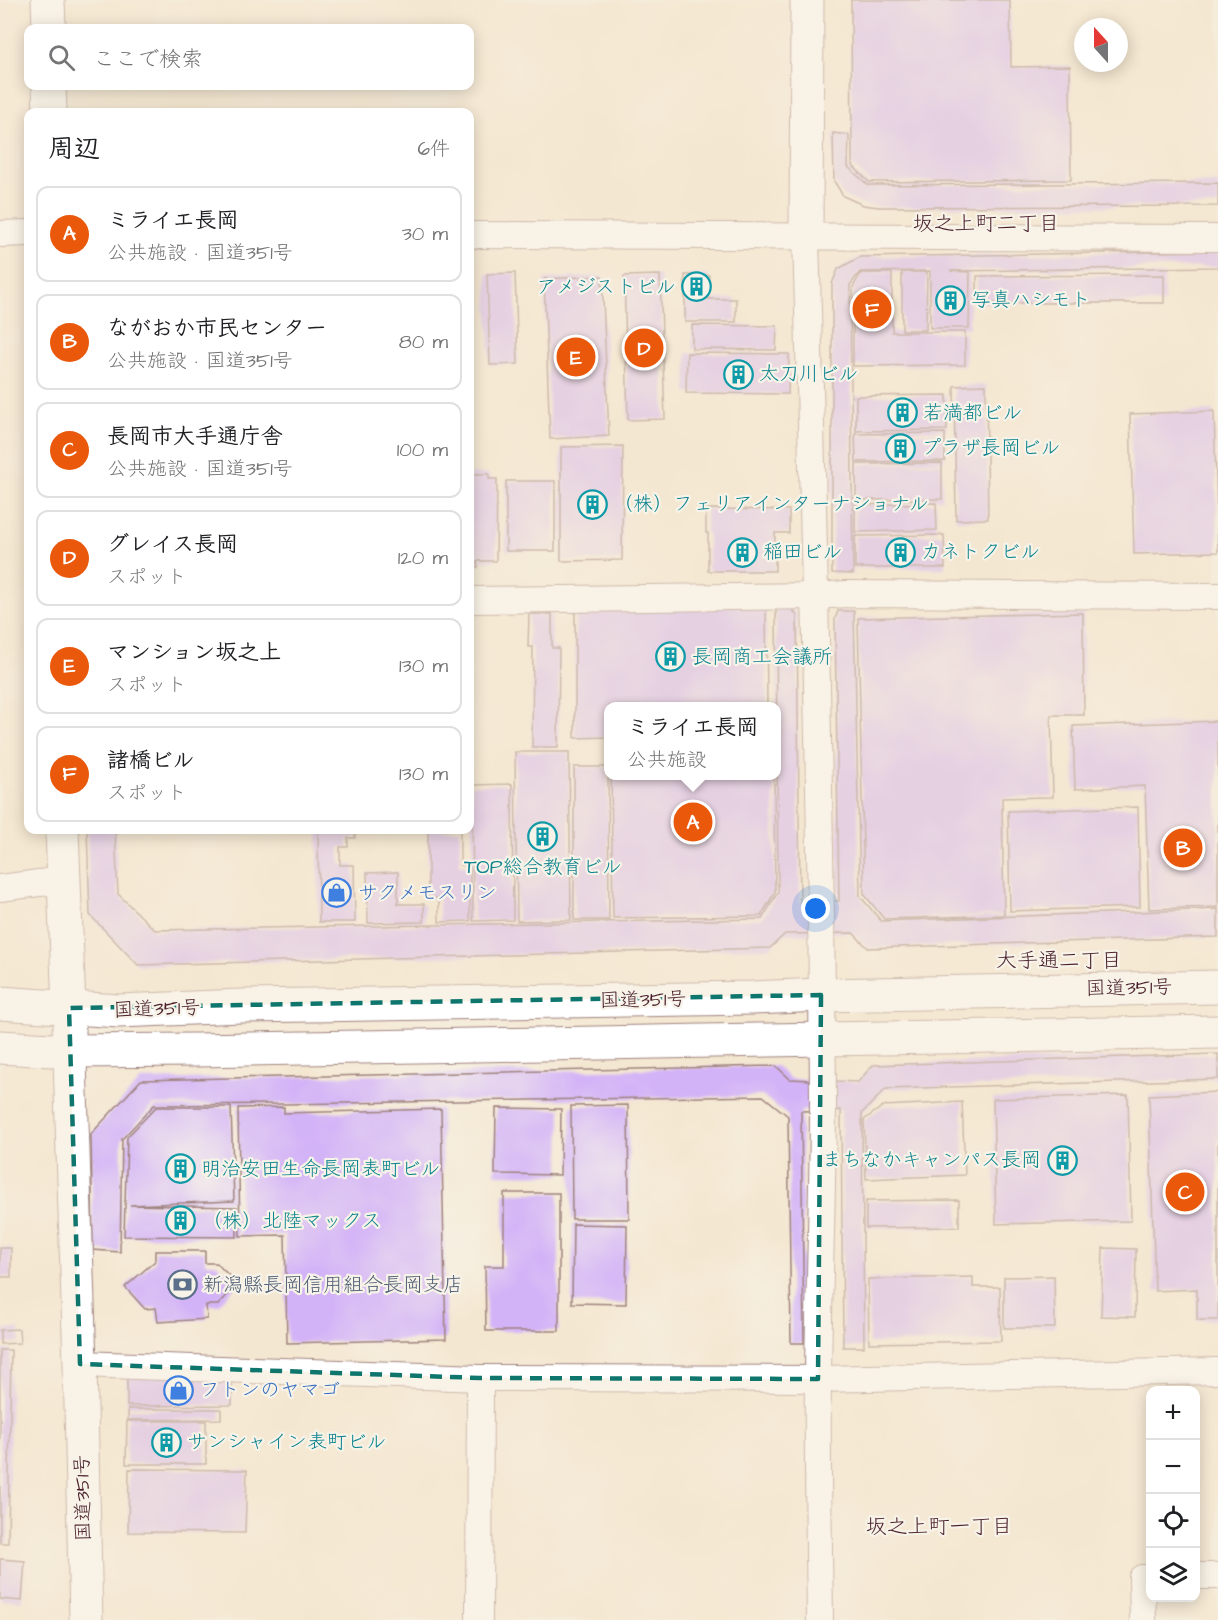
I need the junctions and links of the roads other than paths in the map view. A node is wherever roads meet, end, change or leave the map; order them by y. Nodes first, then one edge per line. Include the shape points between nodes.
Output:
1 (48, 0) edge
2 (807, 0) edge
3 (49, 24) edge
4 (49, 90) edge
5 (50, 108) edge
6 (24, 233) edge
7 (0, 234) edge
8 (474, 235) edge
9 (806, 237) junction
10 (1218, 238) edge
11 (816, 596) junction
12 (1218, 596) edge
13 (474, 600) edge
14 (63, 834) edge
15 (63, 880) junction
16 (0, 888) edge
17 (1218, 987) edge
18 (821, 994) junction
19 (0, 1003) edge
20 (69, 1008) junction
21 (1218, 1032) edge
22 (822, 1040) junction
23 (0, 1047) edge
24 (69, 1051) junction
25 (80, 1364) junction
26 (1218, 1371) edge
27 (480, 1378) junction
28 (818, 1379) junction
29 (1200, 1576) edge
30 (1218, 1576) edge
31 (1146, 1578) edge
32 (86, 1620) edge
33 (479, 1620) edge
34 (820, 1620) edge
35 (1143, 1620) edge

1 - 3 main road
2 - 9 main road
4 - 5 main road
6 - 7 street
8 - 9 street
9 - 10 street
9 - 11 street
11 - 12 street
11 - 13 street
11 - 18 street
14 - 15 main road
15 - 16 street
15 - 20 main road
17 - 18 main road, 国道351号
18 - 20 main road, 国道351号 via 119,1011
18 - 22 street
19 - 20 main road, 国道351号
20 - 24 main road, 国道351号
21 - 22 main road, 国道351号
22 - 24 main road, 国道351号
22 - 28 street
23 - 24 main road, 国道351号
24 - 25 main road, 国道351号
25 - 27 street
25 - 32 main road, 国道351号
26 - 28 street
27 - 28 street
27 - 33 street
28 - 34 street
29 - 30 street
31 - 35 street via 1142,1578

